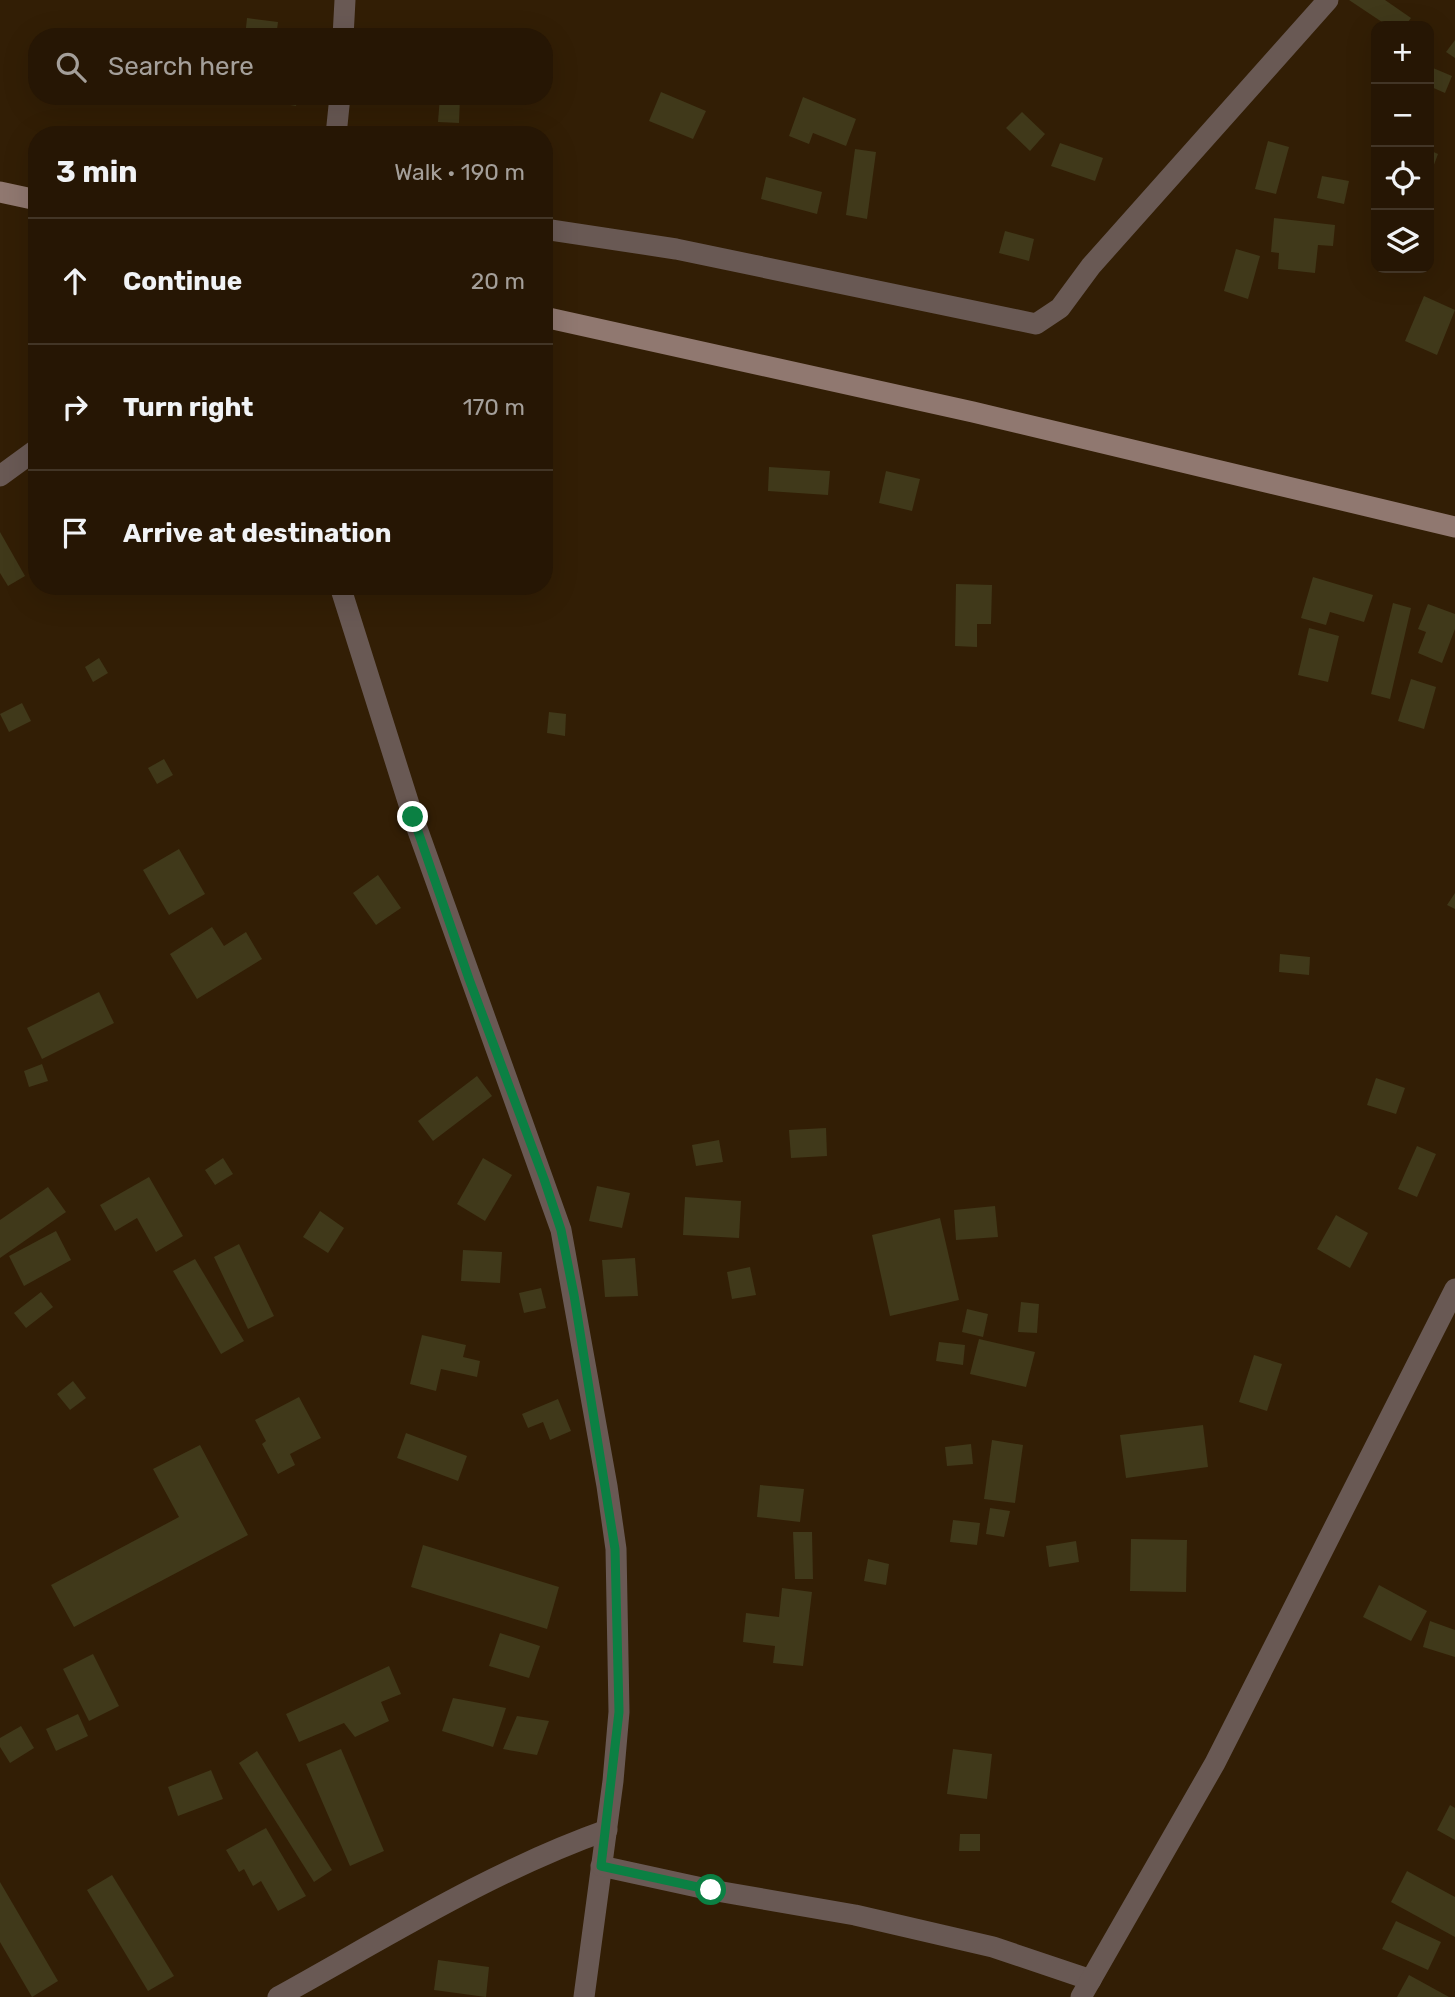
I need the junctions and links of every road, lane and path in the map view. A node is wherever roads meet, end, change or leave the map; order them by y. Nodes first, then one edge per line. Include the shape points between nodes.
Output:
1 (345, 0) edge
2 (1328, 0) edge
3 (343, 28) edge
4 (340, 105) edge
5 (337, 126) edge
6 (0, 192) edge
7 (28, 198) edge
8 (553, 230) edge
9 (553, 319) edge
10 (28, 456) edge
11 (0, 476) edge
12 (1455, 527) edge
13 (343, 595) edge
14 (1455, 1289) edge
15 (607, 1830) junction
16 (601, 1866) junction
17 (1086, 1988) edge
18 (278, 1997) edge
19 (584, 1997) edge

1 - 3 street
2 - 8 street via 1091,266 1060,308 1036,324 676,249
4 - 5 street
6 - 7 street
9 - 12 street via 973,412
10 - 11 street
13 - 15 street via 426,856 561,1230 615,1549 619,1712
14 - 17 street via 1215,1763
15 - 16 street
15 - 18 street via 500,1875
16 - 17 street via 993,1947
16 - 19 street

